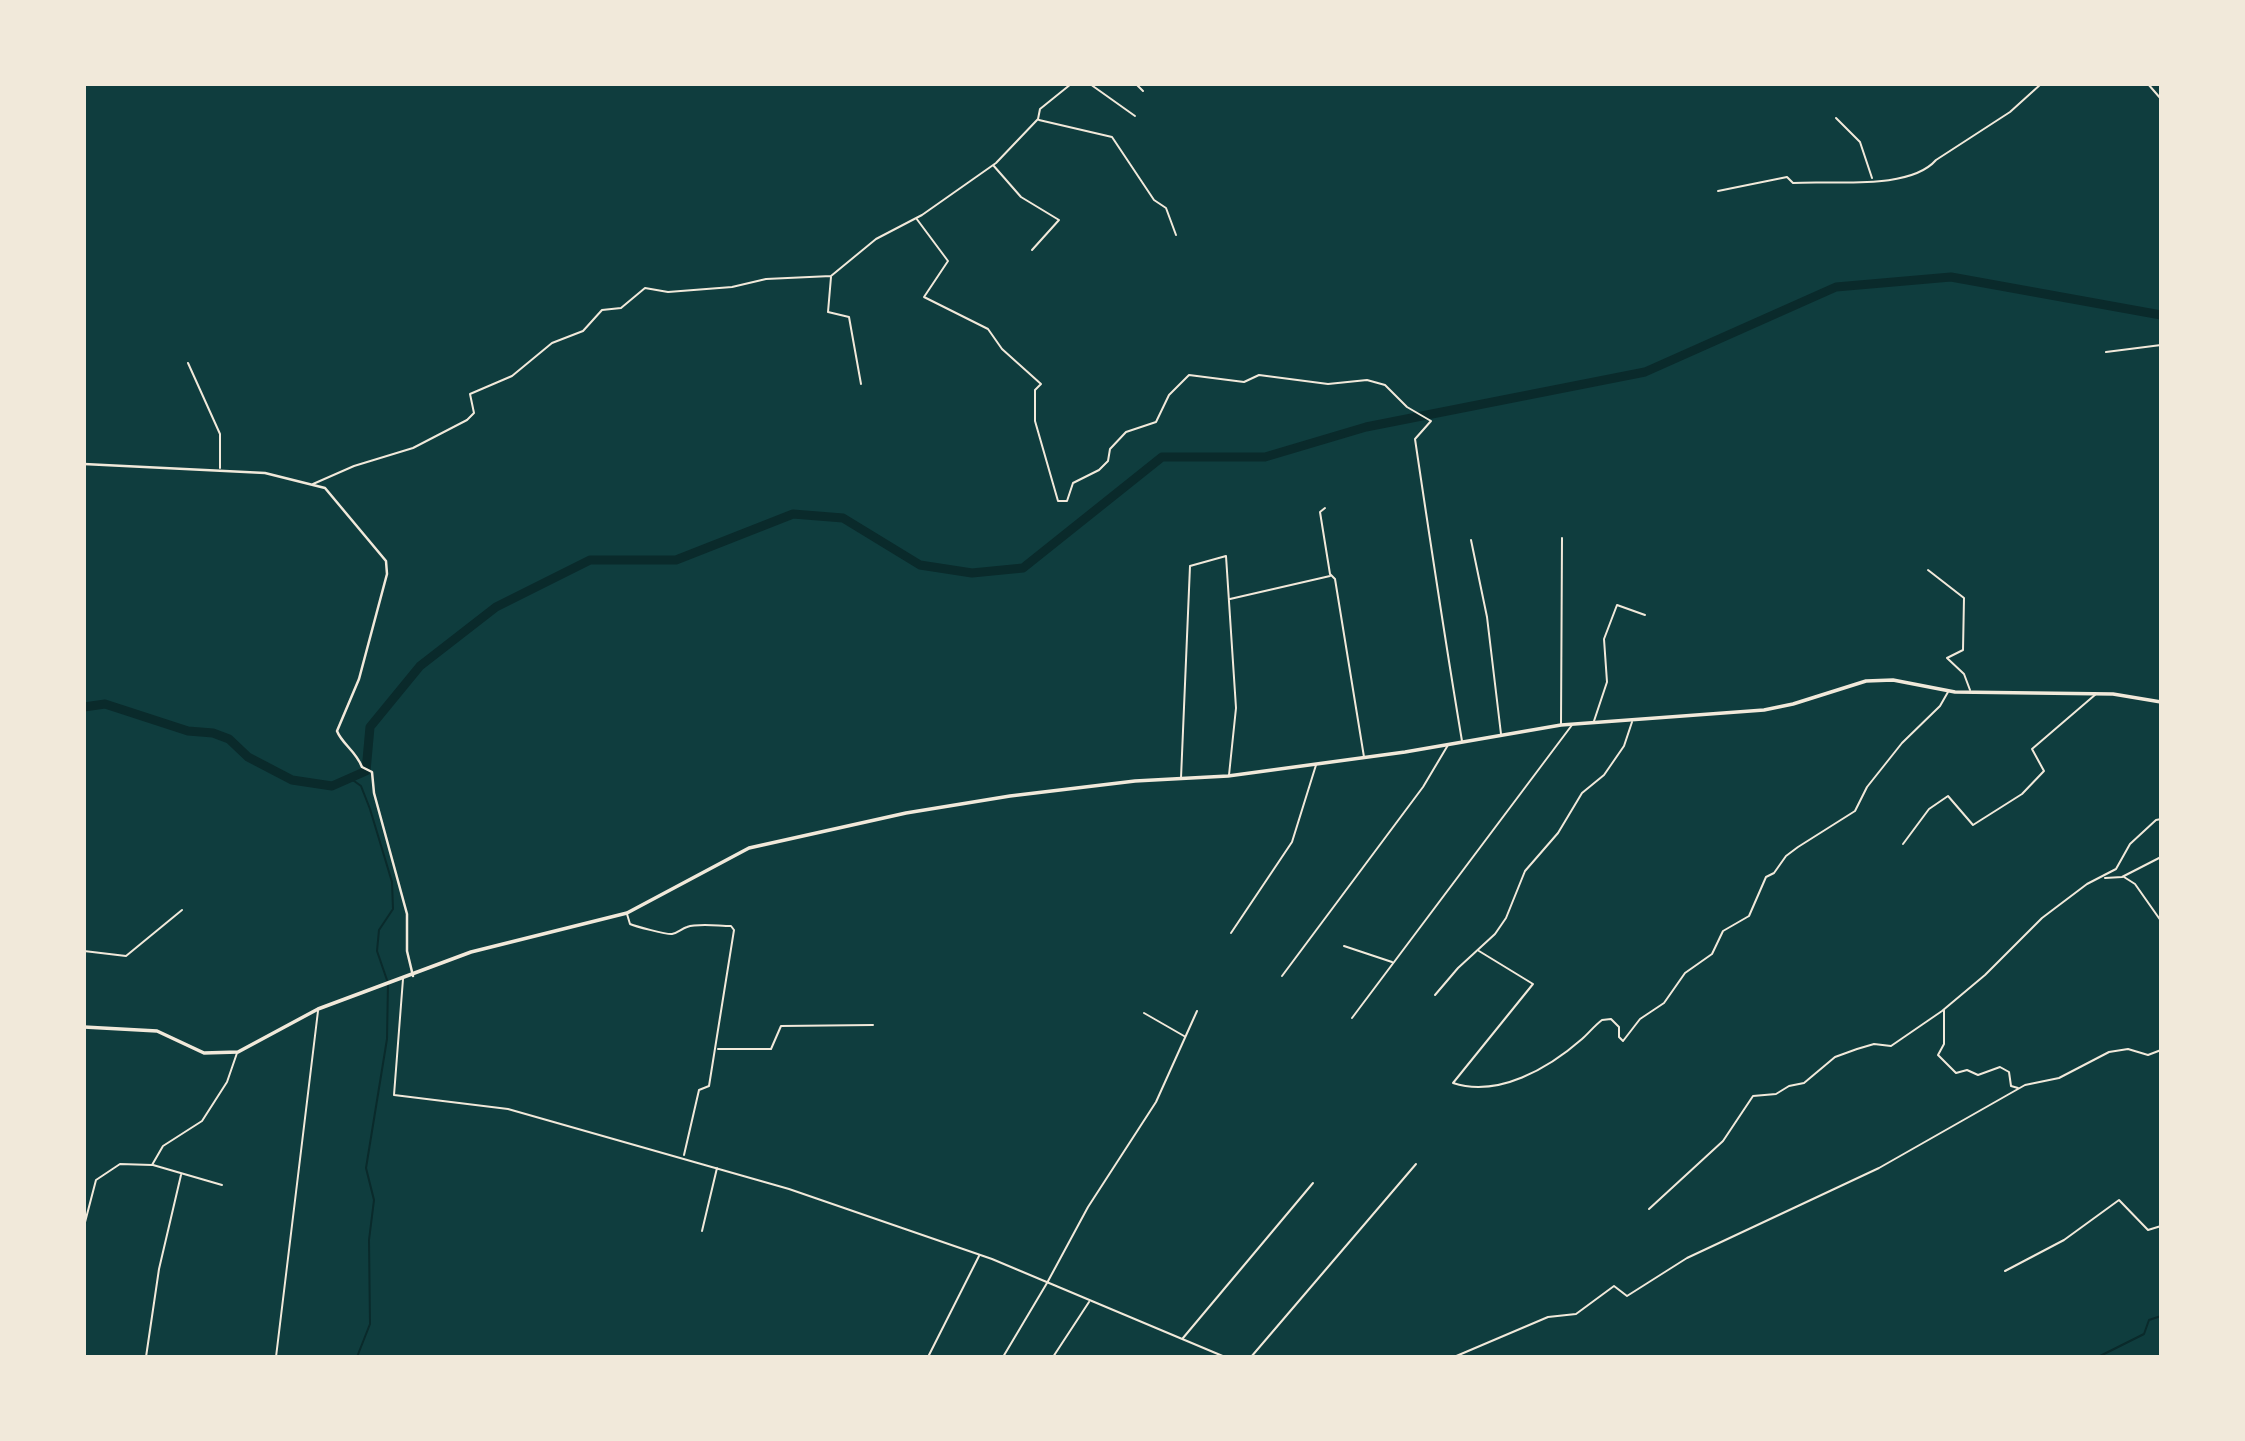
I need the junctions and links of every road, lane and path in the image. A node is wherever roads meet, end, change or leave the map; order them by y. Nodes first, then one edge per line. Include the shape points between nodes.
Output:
1 (1071, 84) edge
2 (1090, 84) edge
3 (1136, 84) edge
4 (2041, 84) edge
5 (2148, 84) edge
6 (1143, 90) dead end
7 (2161, 99) edge
8 (1135, 116) dead end
9 (1836, 118) dead end
10 (1038, 119) junction
11 (993, 165) junction
12 (1872, 179) junction
13 (1718, 191) dead end
14 (916, 218) junction
15 (1176, 235) dead end
16 (1032, 250) dead end
17 (831, 276) junction
18 (2161, 345) edge
19 (2106, 352) dead end
20 (188, 363) dead end
21 (861, 384) dead end
22 (84, 464) edge
23 (220, 470) junction
24 (312, 485) junction
25 (1325, 508) dead end
26 (1562, 538) dead end
27 (1471, 540) dead end
28 (1928, 570) dead end
29 (1333, 575) junction
30 (1229, 599) junction
31 (1645, 615) dead end
32 (1949, 691) junction
33 (1971, 692) junction
34 (2096, 694) junction
35 (2161, 702) edge
36 (1633, 720) junction
37 (1593, 722) junction
38 (1573, 724) junction
39 (1561, 725) junction
40 (1501, 735) junction
41 (1462, 742) junction
42 (1448, 744) junction
43 (1364, 758) junction
44 (1317, 764) junction
45 (1228, 776) junction
46 (1181, 780) junction
47 (2161, 819) edge
48 (1903, 844) dead end
49 (2161, 857) edge
50 (2122, 877) junction
51 (2104, 878) junction
52 (182, 910) dead end
53 (627, 912) junction
54 (2161, 920) edge
55 (1231, 933) dead end
56 (1344, 946) dead end
57 (84, 951) edge
58 (1479, 951) junction
59 (1394, 963) junction
60 (413, 976) junction
61 (1282, 976) dead end
62 (403, 979) junction
63 (1435, 995) dead end
64 (318, 1009) junction
65 (1944, 1010) junction
66 (1197, 1012) dead end
67 (1144, 1013) dead end
68 (1352, 1018) dead end
69 (873, 1025) dead end
70 (84, 1027) edge
71 (1185, 1037) junction
72 (717, 1049) junction
73 (2161, 1050) edge
74 (238, 1052) junction
75 (2019, 1089) junction
76 (684, 1157) junction
77 (1416, 1164) dead end
78 (152, 1165) junction
79 (717, 1167) junction
80 (181, 1175) junction
81 (1313, 1183) dead end
82 (222, 1185) dead end
83 (1650, 1209) dead end
84 (84, 1226) edge
85 (2161, 1226) edge
86 (702, 1231) dead end
87 (980, 1255) junction
88 (2005, 1271) dead end
89 (1047, 1283) junction
90 (1090, 1301) junction
91 (1182, 1339) junction
92 (146, 1357) edge
93 (276, 1357) edge
94 (928, 1357) edge
95 (1003, 1357) edge
96 (1054, 1357) edge
97 (1225, 1357) edge
98 (1251, 1357) edge
99 (1454, 1357) edge

1 - 10 street via 1040,109
2 - 8 street
3 - 6 street
4 - 12 street via 1927,171
5 - 7 street
9 - 12 street via 1860,142
10 - 11 street
10 - 15 street via 1112,137 1154,200 1166,208
11 - 14 street
11 - 16 street via 1021,197 1059,220
12 - 13 street via 1793,183 1787,177
14 - 17 street via 876,239
14 - 41 street via 948,261 924,297 988,329 1002,349 1041,384 1035,390 1035,421 1058,501 1067,501 1073,483 1108,461 1110,449 1126,432 1156,422 1169,395 1189,375 1244,382 1259,375 1328,384 1367,380 1384,385 1431,421 1415,439
17 - 21 street via 828,312 849,317
17 - 24 street via 668,292 645,288 621,308 603,310 583,331 552,343 512,376 470,394 474,413 467,420 413,448
18 - 19 street
20 - 23 street via 220,434
22 - 23 street
23 - 24 street via 265,472
24 - 60 street via 325,488 386,561 387,573 359,679 337,731 356,752 362,767 372,772 407,914 407,951
25 - 29 street via 1320,512
26 - 39 street
27 - 40 street via 1487,617
28 - 33 street via 1964,598 1963,650 1947,658 1964,674
29 - 30 street
29 - 43 street
30 - 45 street via 1236,708
30 - 46 street via 1226,556 1190,566
31 - 37 street via 1617,605 1604,639 1606,681
32 - 33 highway
32 - 36 highway via 1893,680 1866,681 1764,710
32 - 58 street via 1867,787 1855,811 1786,856 1766,877 1749,916 1723,931 1712,954 1685,973 1664,1003 1640,1019 1623,1041 1611,1019 1602,1020 1541,1071 1498,1085 1453,1083 1533,984
33 - 34 highway
34 - 35 highway
34 - 48 street via 2032,749 2044,771 2022,794 1973,825 1948,796 1929,809
36 - 37 highway
36 - 58 street via 1624,746 1604,775 1582,793 1558,833 1525,871 1506,918
37 - 38 highway
38 - 39 highway
38 - 59 street
39 - 40 highway
40 - 41 highway
41 - 42 highway
42 - 43 highway
42 - 61 street via 1423,787
43 - 44 highway
44 - 45 highway
44 - 55 street via 1297,832
45 - 46 highway
46 - 53 highway via 1010,796 906,813 749,848
47 - 51 street via 2130,844 2116,869
49 - 50 street
50 - 51 street
50 - 54 street via 2135,884
51 - 65 street via 2087,884 2042,918
52 - 57 street via 126,956
53 - 60 highway via 471,952
53 - 72 street via 630,924 665,934 687,926 733,927
56 - 59 street
58 - 63 street
59 - 68 street
60 - 62 highway
62 - 64 highway
62 - 76 street via 394,1095 508,1109
64 - 74 highway
64 - 93 street
65 - 75 street via 1944,1044 1938,1055 1949,1068 1978,1075 2000,1068 2008,1072 2011,1086
65 - 83 street via 1891,1046 1857,1049 1835,1057 1804,1083 1776,1094 1753,1096 1723,1141
66 - 71 street
67 - 71 street
69 - 72 street via 781,1026 771,1049
70 - 74 highway via 157,1031 204,1053
71 - 89 street via 1156,1102 1088,1207
72 - 76 street via 709,1086 699,1090
73 - 75 street via 2148,1055 2128,1049 2109,1052 2059,1078
74 - 78 street via 227,1082 202,1121 163,1146
75 - 99 street via 1880,1168 1687,1258 1627,1296 1614,1286 1576,1314 1548,1317
76 - 79 street
77 - 98 street
78 - 80 street
78 - 84 street via 120,1164 96,1180
79 - 86 street
79 - 87 street
80 - 82 street
80 - 92 street via 159,1269
81 - 91 street
85 - 88 street via 2148,1230 2119,1200 2064,1240
87 - 89 street
87 - 94 street
89 - 90 street
89 - 95 street
90 - 91 street
90 - 96 street
91 - 97 street

